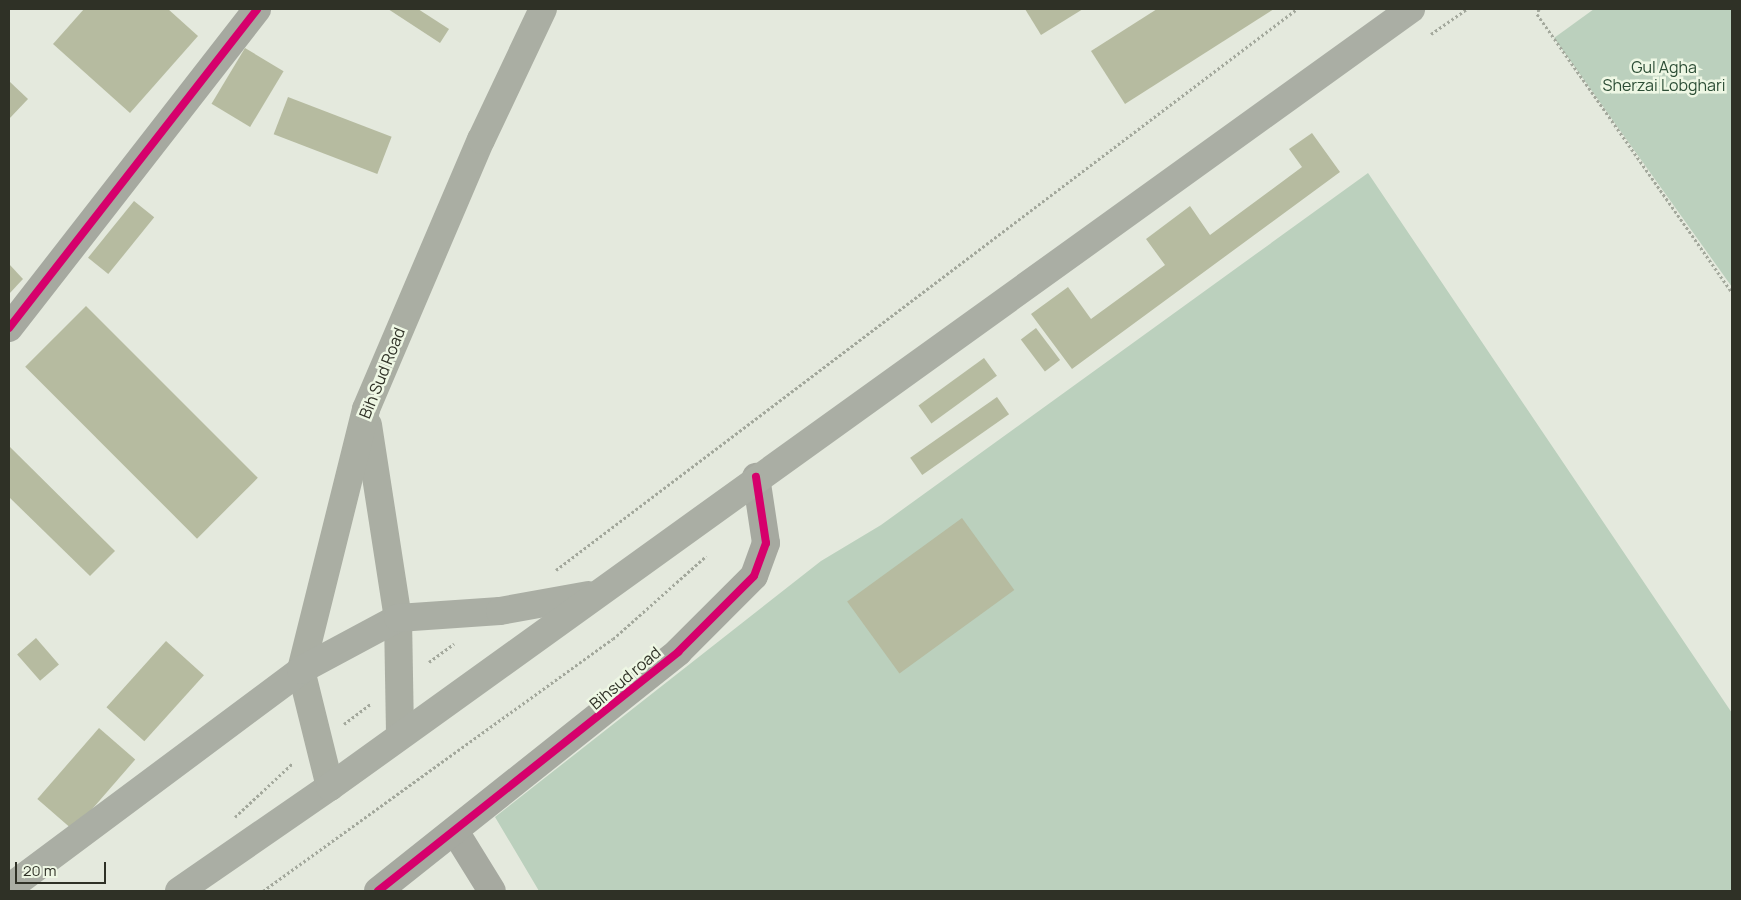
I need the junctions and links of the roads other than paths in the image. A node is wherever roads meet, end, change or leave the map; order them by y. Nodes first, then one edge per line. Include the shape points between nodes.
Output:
1 (257, 9) edge
2 (543, 9) edge
3 (1410, 9) edge
4 (9, 328) edge
5 (366, 409) junction
6 (756, 477) junction
7 (598, 593) junction
8 (398, 618) junction
9 (301, 670) junction
10 (400, 735) junction
11 (330, 787) junction
12 (456, 833) junction
13 (9, 888) edge
14 (178, 891) edge
15 (378, 891) edge
16 (492, 891) edge

1 - 4 street
2 - 5 main road, Bih Sud Road via 481,140
3 - 6 main road
5 - 8 main road
5 - 9 main road, Bih Sud Road
6 - 7 main road
6 - 12 street, Bihsud road via 766,543 754,576 678,652
7 - 8 main road via 500,611
7 - 10 main road
8 - 9 main road
8 - 10 main road
9 - 11 main road, Bih Sud Road via 316,744
9 - 13 main road
10 - 11 main road
11 - 14 main road
12 - 15 street, Bihsud road
12 - 16 street

